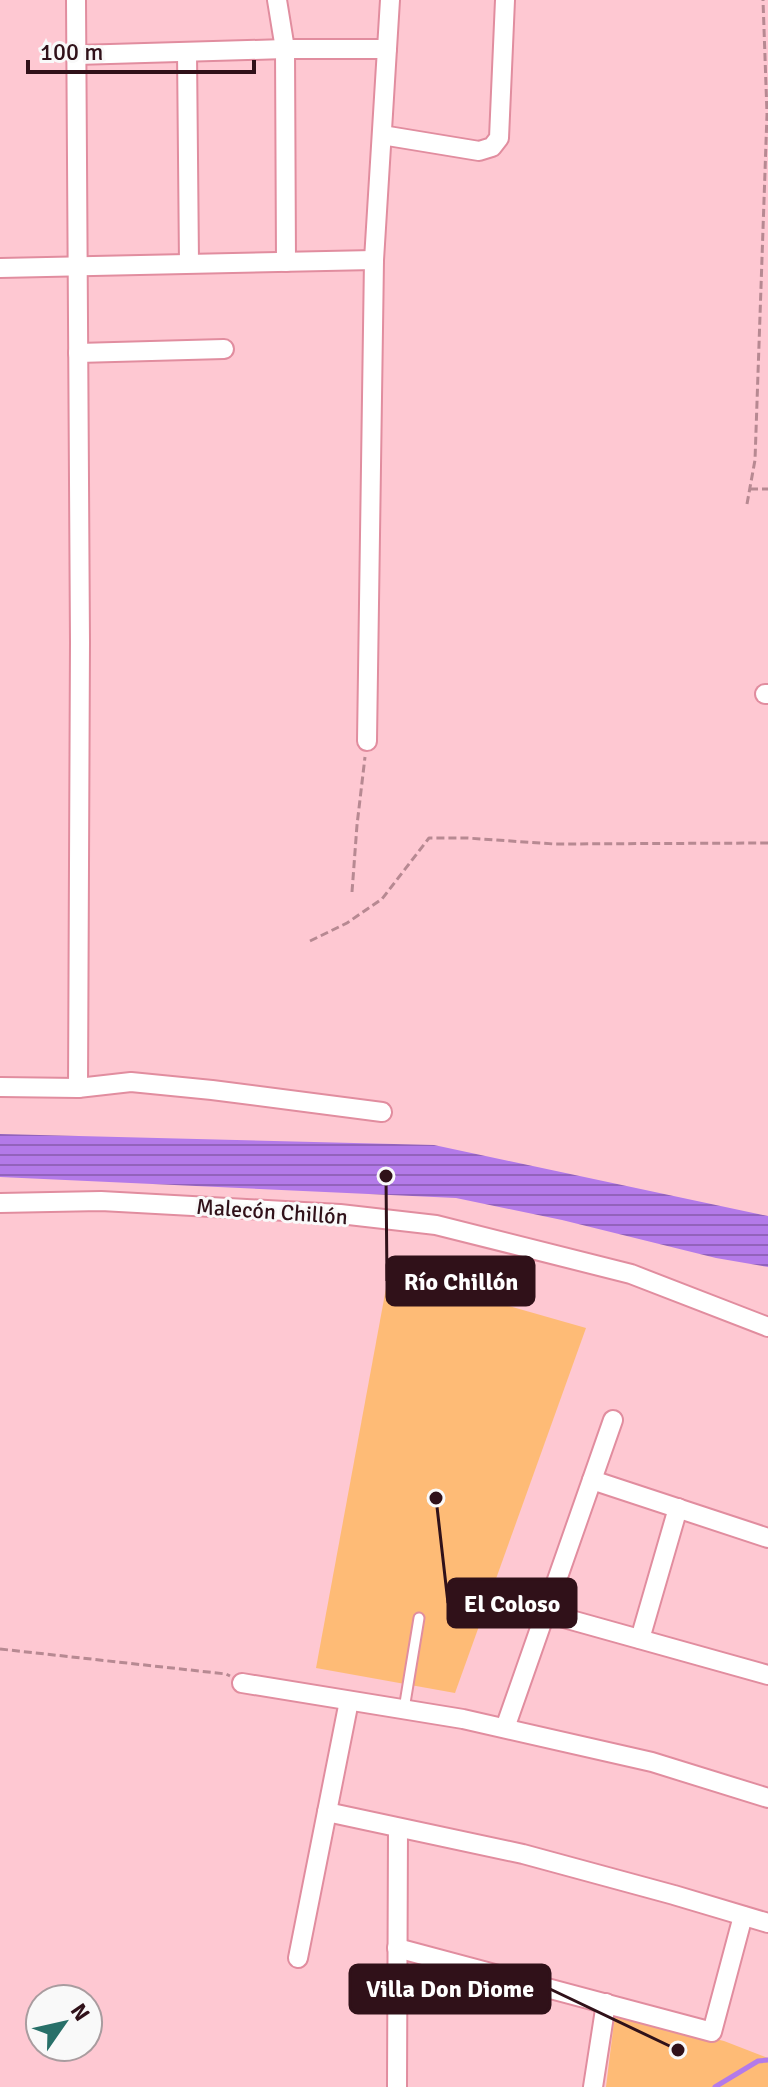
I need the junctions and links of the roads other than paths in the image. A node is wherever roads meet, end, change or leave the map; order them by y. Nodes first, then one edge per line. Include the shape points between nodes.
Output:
1 (76, 0) edge
2 (277, 0) edge
3 (390, 0) edge
4 (505, 0) edge
5 (285, 49) junction
6 (387, 49) junction
7 (187, 52) junction
8 (76, 55) junction
9 (382, 135) junction
10 (374, 260) junction
11 (286, 262) junction
12 (189, 263) junction
13 (77, 265) junction
14 (0, 268) edge
15 (224, 349) dead end
16 (78, 353) junction
17 (367, 741) road end
18 (0, 1087) edge
19 (78, 1088) junction
20 (382, 1112) dead end
21 (0, 1203) edge
22 (768, 1327) edge
23 (613, 1420) dead end
24 (592, 1480) junction
25 (678, 1508) junction
26 (768, 1538) edge
27 (546, 1613) junction
28 (419, 1618) dead end
29 (640, 1639) junction
30 (768, 1675) edge
31 (242, 1683) road end
32 (349, 1701) junction
33 (404, 1709) junction
34 (505, 1728) junction
35 (767, 1794) edge
36 (327, 1812) junction
37 (398, 1828) junction
38 (743, 1916) junction
39 (768, 1923) edge
40 (397, 1948) junction
41 (298, 1958) dead end
42 (606, 2003) junction
43 (397, 2087) edge
44 (593, 2087) edge

1 - 8 street
2 - 5 street
3 - 6 street
4 - 9 street via 499,138 492,147 479,151
5 - 6 street
5 - 7 street
5 - 11 street
6 - 9 street
7 - 8 street
7 - 12 street
8 - 13 street
9 - 10 street
10 - 11 street
10 - 17 street
11 - 12 street
12 - 13 street
13 - 14 street
13 - 16 street
15 - 16 street
16 - 19 street
18 - 19 street
19 - 20 street via 131,1082
21 - 22 street, Malecón Chillón via 117,1201 436,1225 631,1274
23 - 24 street
24 - 25 street
24 - 27 street
25 - 26 street
25 - 29 street
27 - 29 street
27 - 34 street
28 - 33 lane
29 - 30 street
31 - 32 street
32 - 33 street
32 - 36 street
33 - 34 street
34 - 35 street
36 - 37 street
36 - 41 street
37 - 38 street via 523,1854
37 - 40 street
38 - 39 street
38 - 42 street via 712,2032
40 - 42 street
40 - 43 street
42 - 44 street

